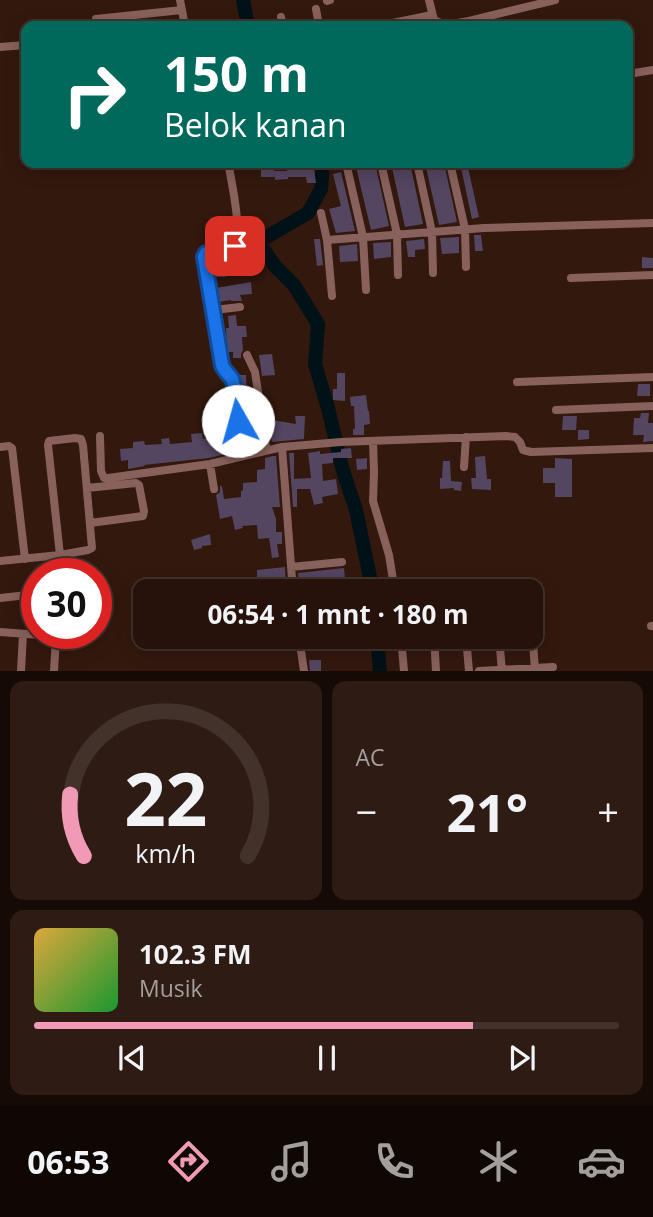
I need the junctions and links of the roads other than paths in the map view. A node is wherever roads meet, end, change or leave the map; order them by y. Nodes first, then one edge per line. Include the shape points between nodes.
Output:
1 (180, 0) edge
2 (429, 0) edge
3 (555, 0) edge
4 (316, 9) dead end
5 (182, 10) junction
6 (432, 16) junction
7 (96, 19) dead end
8 (184, 21) edge
9 (318, 21) edge
10 (405, 21) edge
11 (436, 21) edge
12 (474, 21) edge
13 (21, 45) edge
14 (0, 47) edge
15 (653, 70) edge
16 (633, 73) edge
17 (229, 168) edge
18 (347, 168) edge
19 (382, 168) edge
20 (417, 168) edge
21 (451, 168) edge
22 (321, 213) dead end
23 (653, 223) edge
24 (465, 229) junction
25 (432, 232) junction
26 (397, 234) junction
27 (363, 237) junction
28 (327, 240) junction
29 (466, 267) dead end
30 (433, 273) dead end
31 (398, 275) dead end
32 (653, 275) edge
33 (571, 278) dead end
34 (366, 290) dead end
35 (332, 296) dead end
36 (240, 307) dead end
37 (214, 310) junction
38 (247, 355) dead end
39 (653, 377) edge
40 (517, 382) dead end
41 (653, 406) edge
42 (556, 410) dead end
43 (262, 419) junction
44 (100, 436) dead end
45 (466, 437) junction
46 (373, 441) junction
47 (0, 447) edge
48 (282, 447) junction
49 (653, 448) edge
50 (266, 450) junction
51 (210, 464) junction
52 (464, 467) dead end
53 (87, 488) junction
54 (214, 489) dead end
55 (90, 523) junction
56 (60, 555) junction
57 (25, 558) edge
58 (34, 558) edge
59 (60, 558) edge
60 (21, 559) edge
61 (0, 561) edge
62 (342, 562) dead end
63 (291, 567) junction
64 (292, 579) edge
65 (393, 579) edge
66 (21, 596) edge
67 (0, 598) edge
68 (0, 632) edge
69 (21, 634) edge
70 (22, 649) edge
71 (55, 649) edge
72 (301, 649) edge
73 (402, 649) edge
74 (434, 649) edge
75 (467, 649) edge
76 (500, 649) edge
77 (534, 649) edge
78 (553, 667) dead end
79 (535, 669) edge
80 (502, 670) edge
81 (21, 671) edge
82 (54, 671) edge
83 (304, 671) edge
84 (404, 671) edge
85 (436, 671) edge
86 (469, 671) edge
87 (479, 671) edge

1 - 5 street
2 - 6 street
3 - 12 street
4 - 9 street
5 - 7 street
5 - 8 street
6 - 10 street
6 - 11 street
13 - 14 street
15 - 16 street
17 - 37 street via 237,241 233,247 204,255
18 - 27 street
19 - 26 street
20 - 25 street
21 - 24 street
22 - 28 street
23 - 24 street
24 - 25 street
24 - 29 street
25 - 26 street
25 - 30 street
26 - 27 street
26 - 31 street
27 - 28 street
27 - 34 street
28 - 35 street
32 - 33 street
36 - 37 street
37 - 43 street via 222,367 233,381 236,420
38 - 43 street via 255,372
39 - 40 street
41 - 42 street
43 - 50 street
44 - 51 street via 104,478
45 - 46 street
45 - 49 street via 515,437 522,450 531,452
45 - 52 street
46 - 48 street
46 - 65 street via 373,500
47 - 57 street via 12,448
48 - 50 street
48 - 63 street
50 - 51 street
51 - 54 street
53 - 55 street
53 - 55 street via 136,483 145,511 143,516
53 - 56 street via 80,439 49,441
55 - 56 street via 92,549
56 - 58 street
56 - 59 street
60 - 61 street
62 - 63 street
63 - 64 street
66 - 67 street
68 - 69 street
70 - 81 street
71 - 82 street
72 - 83 street
73 - 84 street
74 - 85 street
75 - 86 street
76 - 80 street
77 - 79 street
78 - 79 street
79 - 80 street
80 - 87 street

